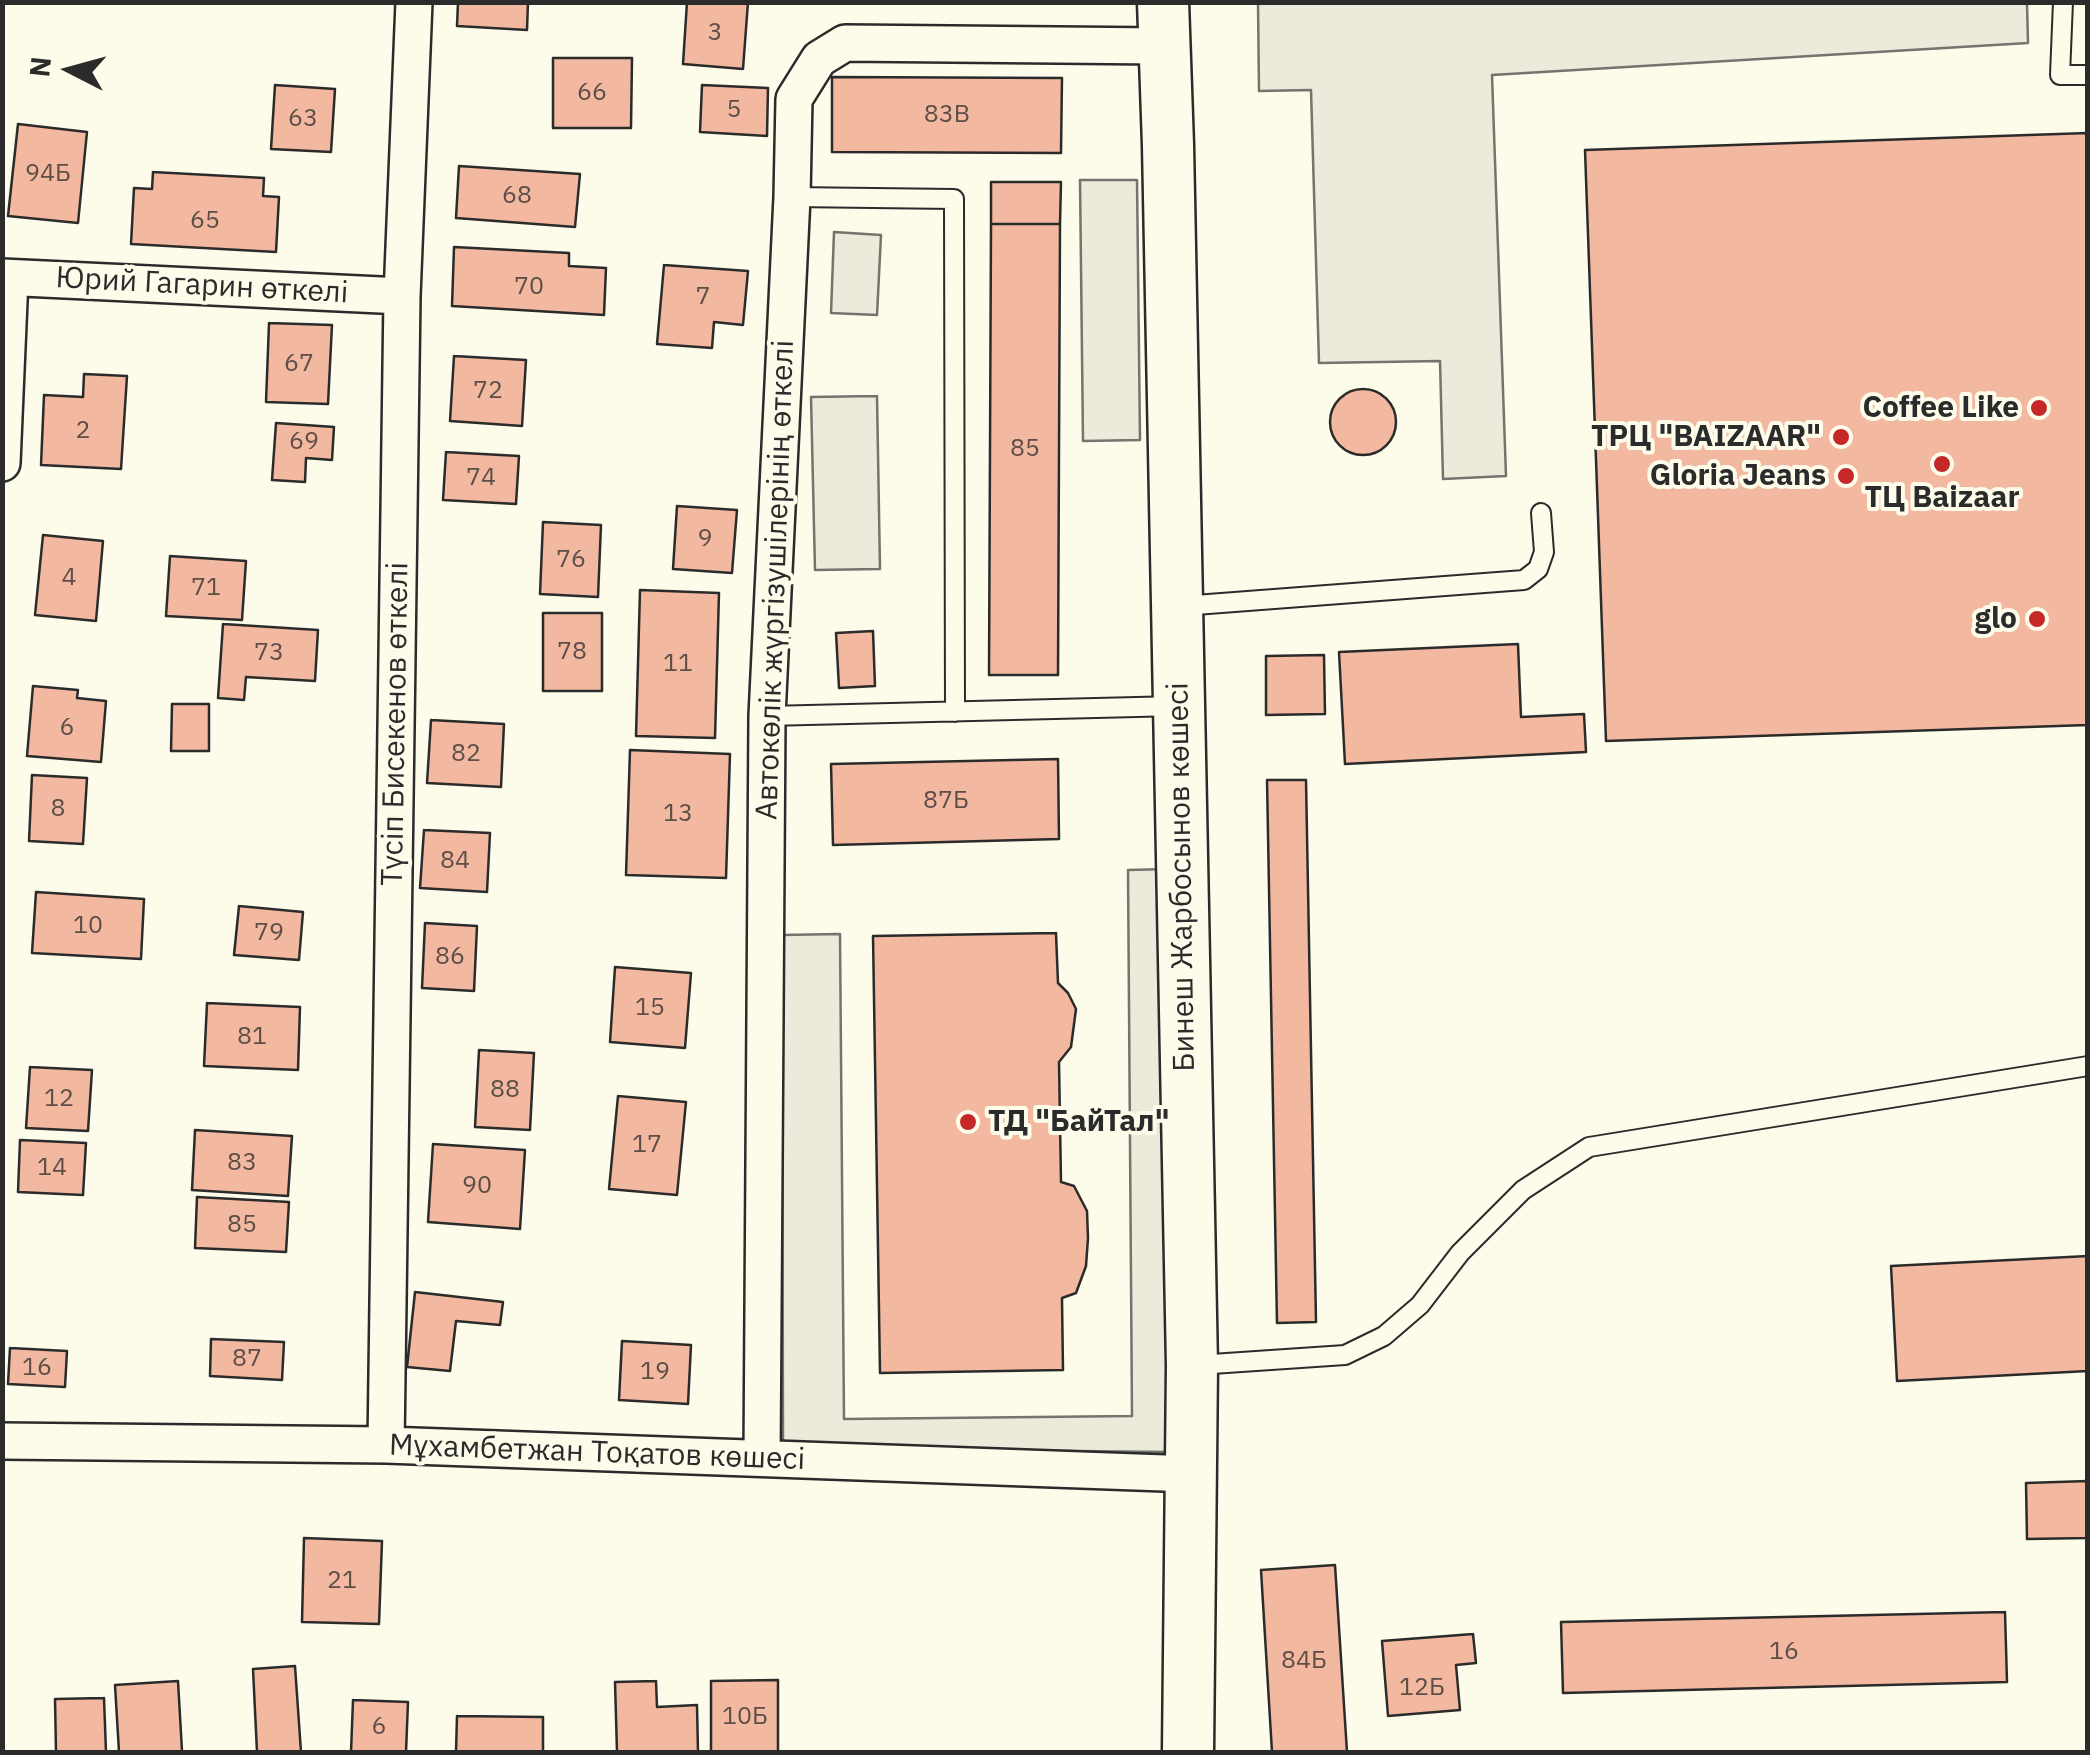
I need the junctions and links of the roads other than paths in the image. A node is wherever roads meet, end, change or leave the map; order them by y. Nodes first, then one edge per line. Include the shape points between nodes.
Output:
1 (414, 2) edge
2 (2064, 2) edge
3 (1163, 24) edge
4 (2088, 75) edge
5 (792, 197) junction
6 (6, 277) edge
7 (402, 296) junction
8 (2, 464) edge
9 (1542, 513) dead end
10 (1176, 606) junction
11 (1178, 706) junction
12 (955, 712) junction
13 (767, 716) junction
14 (2088, 1066) edge
15 (1192, 1365) junction
16 (2, 1441) edge
17 (386, 1446) junction
18 (762, 1458) junction
19 (1192, 1474) junction
20 (1188, 1752) edge

1 - 7 street, Түсіп Бисекенов өткелі
2 - 4 lane via 2060,75
3 - 5 street, Автокөлік жүргізушілерінің өткелі via 845,44 819,59 794,99
3 - 10 street, Бинеш Жарбосынов көшесі
5 - 12 lane via 954,199
5 - 13 street, Автокөлік жүргізушілерінің өткелі
6 - 7 street, Юрий Гагарин өткелі
6 - 8 street
7 - 17 street, Түсіп Бисекенов өткелі
9 - 10 lane via 1544,552 1524,580
10 - 11 street, Бинеш Жарбосынов көшесі
11 - 12 lane
11 - 15 street, Бинеш Жарбосынов көшесі
12 - 13 lane
13 - 18 street, Автокөлік жүргізушілерінің өткелі
14 - 15 lane via 1590,1147 1523,1190 1384,1336 1345,1355
15 - 19 street, Бинеш Жарбосынов көшесі
16 - 17 street, Мұхамбетжан Тоқатов көшесі
17 - 18 street, Мұхамбетжан Тоқатов көшесі
18 - 19 street, Мұхамбетжан Тоқатов көшесі
19 - 20 street, Бинеш Жарбосынов көшесі

